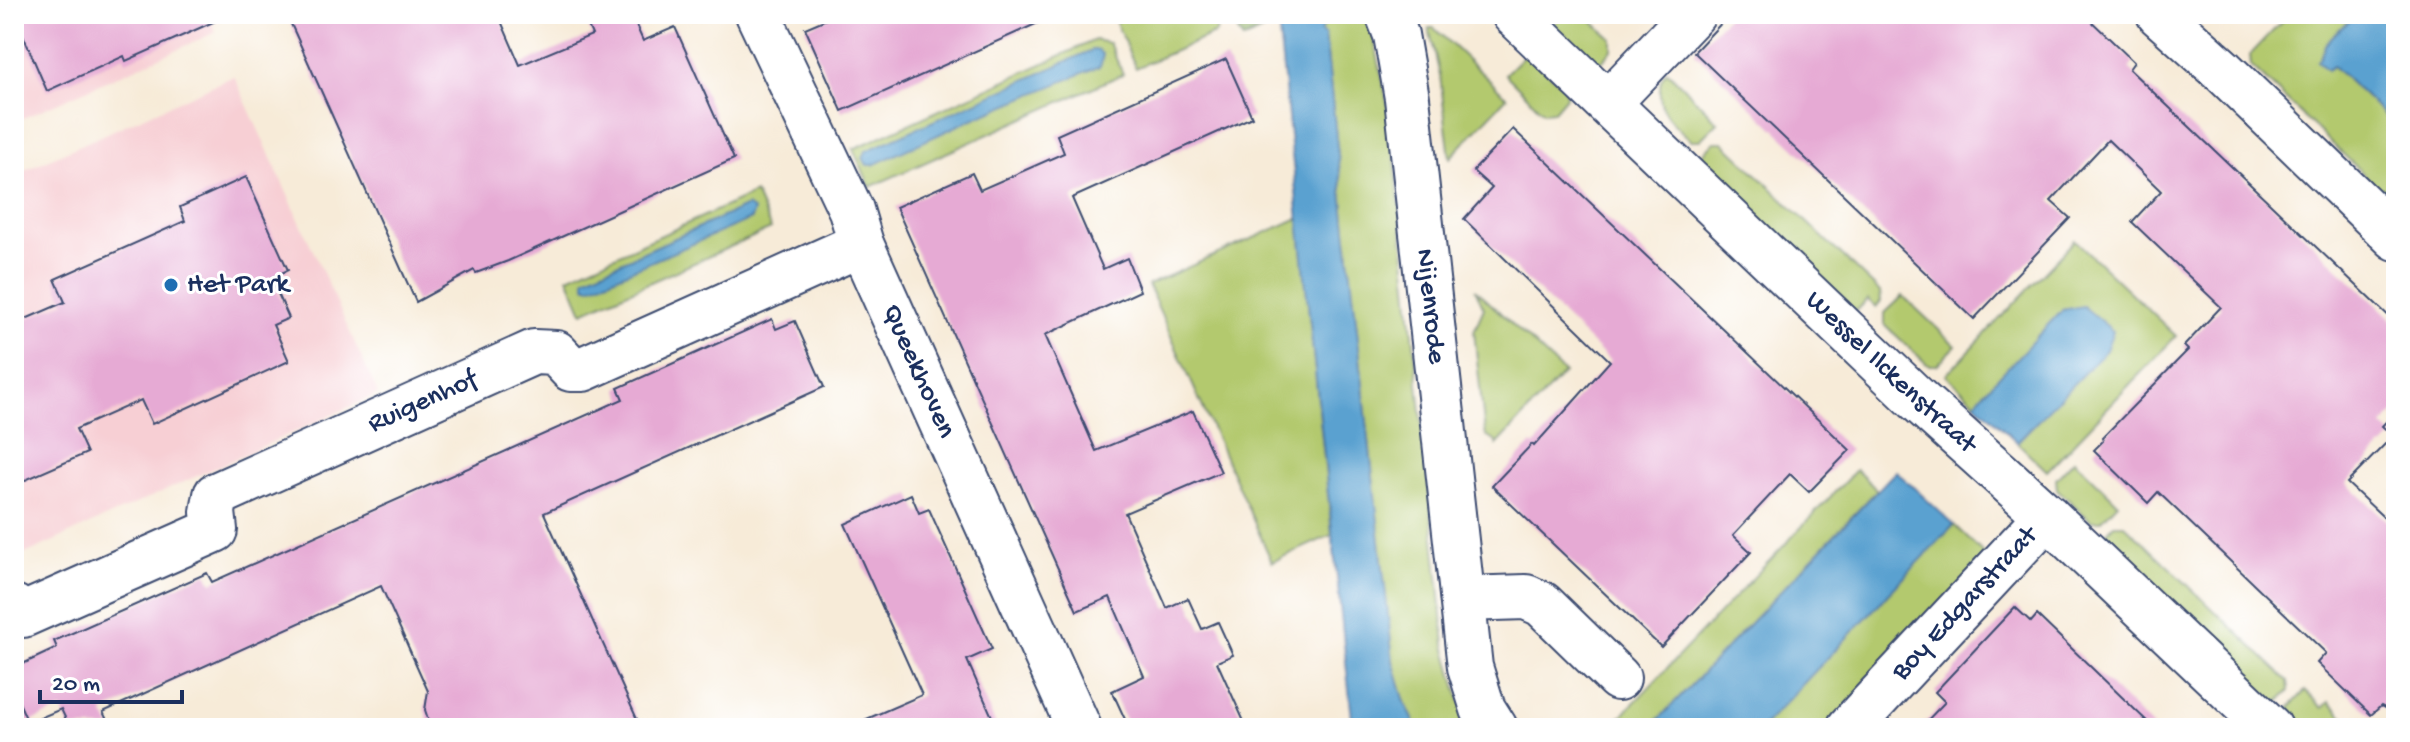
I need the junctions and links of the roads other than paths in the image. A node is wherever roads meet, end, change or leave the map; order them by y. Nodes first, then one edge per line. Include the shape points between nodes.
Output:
1 (758, 14) edge
2 (1388, 14) edge
3 (1514, 14) edge
4 (1693, 14) edge
5 (2159, 14) edge
6 (1608, 103) junction
7 (2396, 238) edge
8 (861, 244) junction
9 (2047, 516) junction
10 (1463, 599) junction
11 (14, 607) edge
12 (1618, 678) dead end
13 (1079, 728) edge
14 (1495, 728) edge
15 (1849, 728) edge
16 (2270, 728) edge

1 - 8 street, Queekhoven via 851,210
2 - 10 street, Nijenrode via 1407,98
3 - 6 street, Wessel Ilckenstraat
4 - 6 street
5 - 7 street
6 - 9 street, Wessel Ilckenstraat
8 - 11 street, Ruigenhof via 583,369 571,369 556,353 534,352 216,495 215,530 23,615
8 - 13 street, Queekhoven
9 - 15 street, Boy Edgarstraat
9 - 16 street, Wessel Ilckenstraat
10 - 12 street via 1526,597 1542,604
10 - 14 street, Nijenrode via 1470,667

